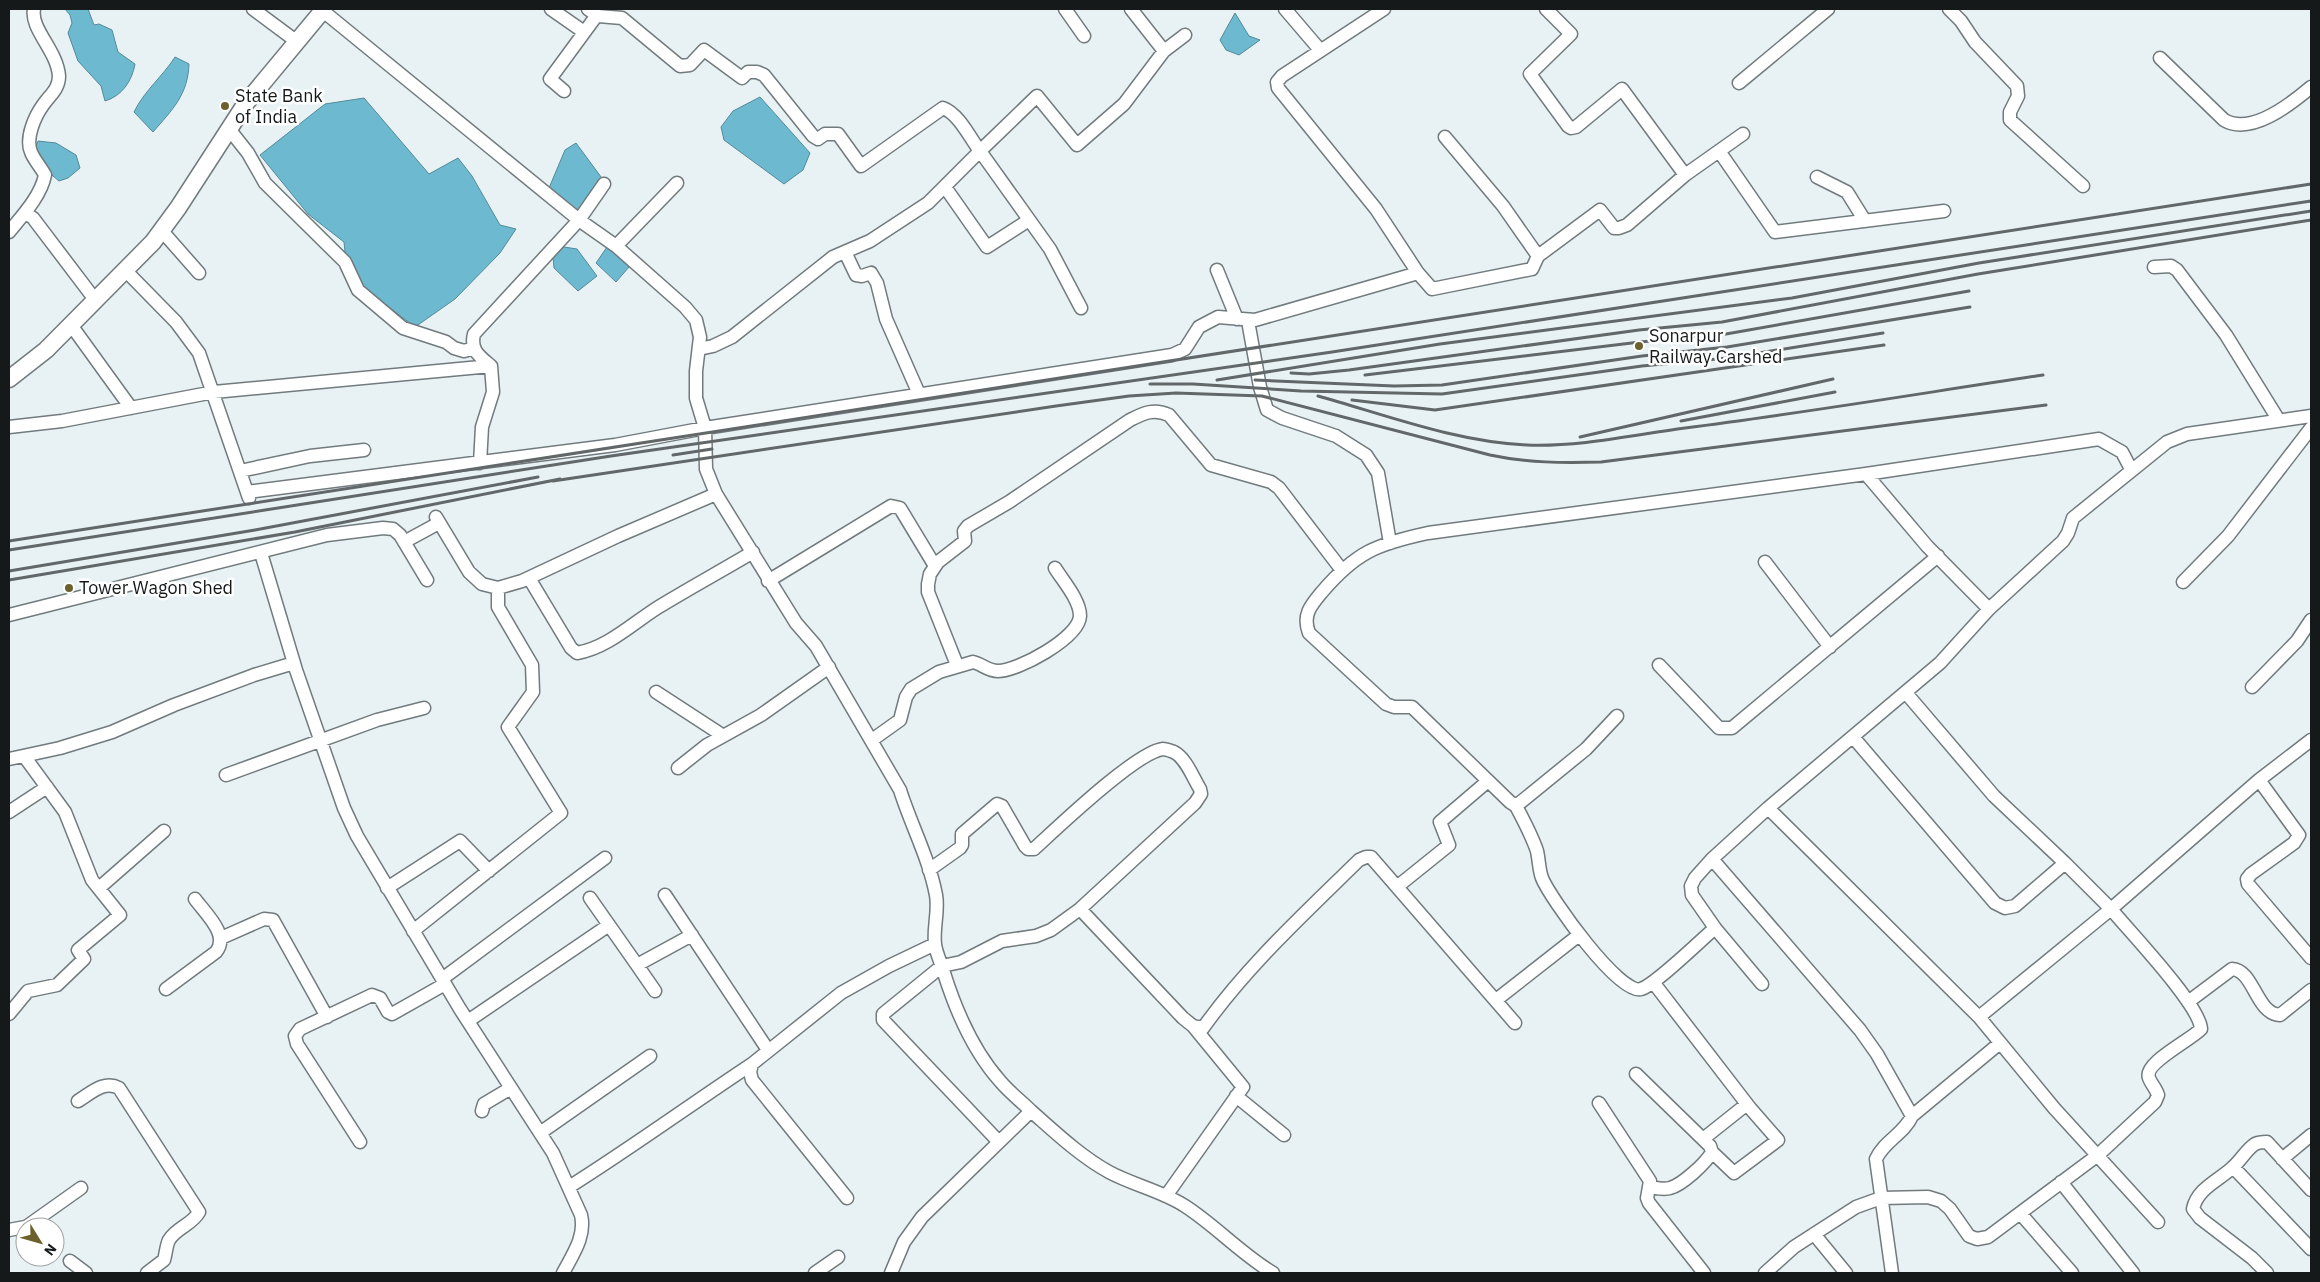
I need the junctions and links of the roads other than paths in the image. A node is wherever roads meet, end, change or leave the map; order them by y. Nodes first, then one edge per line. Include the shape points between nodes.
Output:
1 (34, 9) edge
2 (252, 9) edge
3 (551, 9) edge
4 (1065, 9) edge
5 (1130, 9) edge
6 (1285, 9) edge
7 (1384, 9) edge
8 (1546, 9) edge
9 (1828, 9) edge
10 (1948, 9) edge
11 (323, 10) edge
12 (592, 12) edge
13 (584, 32) junction
14 (1185, 34) dead end
15 (1084, 36) dead end
16 (296, 41) junction
17 (1320, 50) junction
18 (1164, 52) junction
19 (2160, 58) dead end
20 (1739, 83) dead end
21 (2311, 87) edge
22 (564, 91) dead end
23 (230, 129) junction
24 (1743, 134) dead end
25 (1445, 137) dead end
26 (980, 151) junction
27 (1719, 151) junction
28 (1685, 175) junction
29 (1817, 177) dead end
30 (676, 183) dead end
31 (604, 184) dead end
32 (2083, 186) dead end
33 (944, 187) junction
34 (1944, 210) dead end
35 (25, 213) junction
36 (579, 220) junction
37 (1030, 220) junction
38 (1865, 221) junction
39 (162, 231) junction
40 (9, 232) edge
41 (616, 246) junction
42 (845, 252) junction
43 (1538, 256) junction
44 (2154, 267) dead end
45 (1217, 270) dead end
46 (126, 271) junction
47 (199, 273) dead end
48 (1418, 273) junction
49 (96, 301) junction
50 (1081, 308) dead end
51 (1243, 320) junction
52 (71, 325) junction
53 (474, 348) junction
54 (699, 349) junction
55 (491, 366) junction
56 (9, 379) edge
57 (214, 392) junction
58 (919, 394) junction
59 (131, 408) junction
60 (2311, 416) edge
61 (2278, 419) junction
62 (9, 427) edge
63 (705, 428) junction
64 (2311, 428) edge
65 (364, 450) dead end
66 (480, 463) junction
67 (2131, 469) junction
68 (240, 471) junction
69 (1866, 474) junction
70 (716, 494) junction
71 (404, 542) junction
72 (1390, 543) junction
73 (753, 552) junction
74 (261, 553) junction
75 (1938, 556) junction
76 (1765, 562) dead end
77 (935, 566) junction
78 (1055, 568) dead end
79 (1341, 569) junction
80 (529, 578) junction
81 (427, 580) dead end
82 (768, 581) junction
83 (2183, 582) dead end
84 (498, 588) junction
85 (1989, 609) junction
86 (9, 614) edge
87 (2311, 620) edge
88 (1830, 647) junction
89 (294, 663) junction
90 (957, 665) junction
91 (1659, 665) dead end
92 (828, 667) junction
93 (2252, 687) dead end
94 (656, 692) dead end
95 (1906, 693) junction
96 (424, 708) dead end
97 (1617, 716) dead end
98 (722, 735) junction
99 (1853, 737) junction
100 (872, 740) junction
101 (2311, 740) edge
102 (322, 742) junction
103 (24, 756) junction
104 (9, 759) edge
105 (678, 768) dead end
106 (226, 775) dead end
107 (2260, 780) junction
108 (1488, 781) junction
109 (47, 787) junction
110 (1516, 806) junction
111 (1768, 808) junction
112 (9, 812) edge
113 (164, 832) dead end
114 (605, 858) dead end
115 (1712, 859) junction
116 (2065, 863) junction
117 (929, 870) junction
118 (489, 871) junction
119 (1398, 886) junction
120 (99, 888) junction
121 (387, 888) junction
122 (665, 896) dead end
123 (590, 898) dead end
124 (195, 899) dead end
125 (1080, 908) junction
126 (2111, 909) junction
127 (609, 925) junction
128 (1715, 928) junction
129 (413, 931) junction
130 (692, 935) junction
131 (1579, 935) junction
132 (221, 938) junction
133 (935, 944) junction
134 (2311, 958) edge
135 (637, 965) junction
136 (942, 966) junction
137 (443, 982) junction
138 (1653, 982) junction
139 (1762, 984) dead end
140 (166, 990) dead end
141 (2311, 990) edge
142 (655, 991) dead end
143 (1496, 1000) junction
144 (2188, 1002) junction
145 (9, 1014) edge
146 (327, 1016) junction
147 (1979, 1018) junction
148 (468, 1022) junction
149 (1515, 1022) dead end
150 (1193, 1026) junction
151 (2000, 1043) junction
152 (768, 1050) junction
153 (650, 1056) dead end
154 (752, 1064) junction
155 (1636, 1074) dead end
156 (511, 1088) junction
157 (1236, 1096) junction
158 (78, 1101) dead end
159 (1599, 1103) dead end
160 (1747, 1104) junction
161 (1031, 1110) junction
162 (482, 1112) dead end
163 (1912, 1116) junction
164 (540, 1133) junction
165 (1284, 1135) dead end
166 (2311, 1135) edge
167 (1703, 1139) junction
168 (360, 1142) dead end
169 (999, 1142) junction
170 (1712, 1152) junction
171 (2098, 1155) junction
172 (2282, 1159) junction
173 (2233, 1167) junction
174 (2061, 1182) junction
175 (569, 1187) junction
176 (1650, 1187) junction
177 (81, 1188) dead end
178 (2311, 1190) edge
179 (1166, 1196) junction
180 (846, 1198) dead end
181 (1881, 1198) junction
182 (2020, 1213) junction
183 (39, 1217) edge
184 (2158, 1222) dead end
185 (1814, 1234) junction
186 (2311, 1249) edge
187 (838, 1257) dead end
188 (70, 1261) dead end
189 (1769, 1272) edge
190 (86, 1273) edge
191 (147, 1273) edge
192 (563, 1273) edge
193 (815, 1273) edge
194 (891, 1273) edge
195 (1273, 1273) edge
196 (1704, 1273) edge
197 (1846, 1273) edge
198 (1892, 1273) edge
199 (2072, 1273) edge
200 (2133, 1273) edge
201 (2268, 1273) edge

1 - 35 street via 34,22 53,53 59,76 58,86 43,105 29,137 31,152 44,175
2 - 16 street
3 - 13 street
4 - 15 street
5 - 18 street
6 - 17 street
7 - 17 street
8 - 28 street via 1571,34 1530,74 1568,126 1576,127 1622,89
9 - 20 street
10 - 32 street via 2017,86 2018,96 2010,112 2010,120
11 - 16 main road
11 - 36 street
12 - 13 street
12 - 26 street via 622,18 680,66 690,65 704,50 742,78 748,72 764,75 813,136 818,139 825,134 838,134 861,166 943,108 950,110
13 - 22 street via 550,79
14 - 18 street
16 - 23 main road via 246,103
17 - 48 street via 1282,76 1277,82 1278,88 1376,209
18 - 26 street via 1124,104 1077,146 1037,96
19 - 21 street via 2233,125 2243,125 2281,110
23 - 39 main road
23 - 53 street via 265,183 345,262 358,290 403,328 464,351
24 - 27 street
25 - 43 street via 1503,206
26 - 33 street
26 - 37 street
27 - 28 street
27 - 38 street via 1775,232
28 - 43 street via 1627,225 1614,228 1600,210
29 - 38 street via 1847,192
30 - 41 street
31 - 36 street
33 - 37 street via 987,247
33 - 42 street via 928,203 892,228
34 - 38 street
35 - 40 street
35 - 49 street via 33,218
36 - 41 street
36 - 53 street via 474,334
37 - 50 street via 1050,248
39 - 46 main road
39 - 47 street
41 - 54 street via 691,313 700,337
42 - 54 street via 806,276 732,337
42 - 58 street via 856,275 871,273 877,282 886,319
43 - 48 street via 1532,269 1432,289
44 - 61 street via 2171,266 2177,270 2226,335
45 - 51 street
46 - 49 main road
46 - 57 street via 200,353
48 - 51 street
49 - 52 main road
51 - 58 street via 1218,317 1206,322 1185,349 1172,354
51 - 72 street via 1267,410 1336,436 1366,456 1378,473
52 - 56 main road
52 - 59 street
53 - 55 street
54 - 63 street via 696,398
55 - 57 street
55 - 66 street via 493,392 482,427
57 - 59 street
57 - 68 street
58 - 63 street
59 - 62 street
60 - 61 street
61 - 67 street via 2178,437
63 - 66 street via 615,445
63 - 70 street via 706,469
64 - 83 street via 2228,536
65 - 68 street via 310,456
66 - 68 street via 248,495
67 - 69 street via 2122,452 2099,439
67 - 85 street via 2073,518 2063,541
69 - 72 street via 1438,532
69 - 75 street
70 - 73 street
70 - 80 street
71 - 74 street via 392,529 383,528 327,535
71 - 81 street
71 - 84 street via 438,520 469,572 482,584
72 - 79 street via 1356,558
73 - 80 street via 617,635 577,653
73 - 82 street
74 - 86 street
74 - 89 street
75 - 85 street
75 - 88 street
76 - 88 street
77 - 79 street via 966,542 964,531 968,526 1130,420 1147,411 1160,410 1169,415 1212,464 1271,482 1279,488
77 - 82 street via 900,508 891,506
77 - 90 street via 930,574 928,592
78 - 90 street via 1078,606 1080,616 1078,626 1068,636 1040,655 1000,671 973,662
79 - 108 street via 1310,606 1306,616 1309,633 1386,704 1394,707 1405,705 1417,711
80 - 84 street
82 - 92 street
84 - 118 street via 498,607 532,665 533,692 508,727 561,813
85 - 95 street via 1957,647
87 - 93 street via 2297,641
88 - 91 street via 1732,728 1725,730 1719,728
89 - 102 street
89 - 103 street via 174,705 112,732
90 - 100 street via 911,689 900,720
92 - 98 street via 761,715
92 - 100 street
94 - 98 street
95 - 99 street
95 - 116 street via 1994,796
96 - 102 street via 377,720
97 - 110 street via 1586,749
98 - 105 street
99 - 111 street
99 - 116 street via 1995,903 2006,908 2015,906
100 - 117 street via 900,790
101 - 107 street
102 - 106 street
102 - 121 street via 344,808
103 - 104 street
103 - 109 street
107 - 126 street
107 - 134 street via 2299,836 2251,874 2247,878 2248,884
108 - 110 street
108 - 119 street via 1440,822 1449,845
109 - 112 street
109 - 120 street via 65,812 85,866
110 - 131 street via 1537,851 1542,877
111 - 115 street
111 - 147 street
113 - 120 street
114 - 137 street
115 - 128 street via 1691,886 1692,895
115 - 163 street via 1860,1030
116 - 126 street
117 - 125 street via 960,848 962,834 997,804 1002,806 1025,846 1031,850 1139,761 1165,749 1176,752 1200,789 1198,798
117 - 133 street via 936,896
118 - 121 street via 460,841
118 - 129 street
119 - 143 street
119 - 150 street via 1371,857 1359,860 1288,929 1203,1028
120 - 145 street via 120,915 78,950 84,959 57,985 28,991
121 - 129 street
122 - 130 street
123 - 127 street
124 - 132 street
125 - 136 street via 1044,934 1002,941 961,962
125 - 150 street
126 - 144 street
126 - 147 street
127 - 135 street
127 - 148 street
128 - 138 street
128 - 139 street
129 - 137 street
130 - 135 street
130 - 152 street
131 - 138 street via 1628,986 1641,990
131 - 143 street
132 - 140 street via 221,946 216,952
132 - 146 street via 264,919 273,920
133 - 136 street
133 - 152 street via 841,993
135 - 142 street
136 - 161 street via 963,1022 986,1062 1000,1081
136 - 169 street via 887,1009 883,1014 884,1020
137 - 146 street via 396,1013 388,1012 380,998 372,996
137 - 148 street
138 - 160 street
141 - 144 street via 2280,1015 2275,1015 2265,1008 2242,972 2232,969
143 - 149 street
144 - 171 street via 2200,1022 2200,1029 2149,1070 2148,1077 2158,1095 2155,1102
146 - 168 street via 300,1030 295,1036 297,1044
147 - 151 street
148 - 156 street
150 - 157 street via 1243,1087
151 - 163 street
151 - 171 street
152 - 154 street
153 - 164 street
154 - 175 street
154 - 180 street via 752,1080
155 - 167 street
156 - 162 street via 484,1104
156 - 164 street
157 - 165 street
157 - 179 street
158 - 191 street via 104,1085 119,1088 199,1212 173,1235 164,1260
159 - 176 street via 1650,1181
160 - 167 street
160 - 170 street via 1778,1140 1734,1173
161 - 169 street
161 - 179 street via 1057,1135 1107,1171
163 - 181 street via 1876,1159
164 - 175 street
166 - 172 street
167 - 170 street
169 - 194 street via 912,1228
170 - 176 street via 1678,1185 1668,1189
171 - 174 street
171 - 184 street
172 - 173 street via 2267,1142 2261,1142 2254,1144
172 - 178 street
173 - 186 street
173 - 201 street via 2208,1185 2193,1209
174 - 182 street
174 - 200 street
175 - 192 street via 584,1225 582,1236
176 - 196 street via 1647,1198 1654,1212
177 - 183 street
179 - 195 street via 1186,1206 1252,1260
181 - 182 street via 1928,1197 1941,1201 1969,1236 1977,1239 1988,1237
181 - 185 street via 1856,1208
181 - 198 street
182 - 199 street
185 - 189 street via 1794,1247
185 - 197 street
187 - 193 street
188 - 190 street

